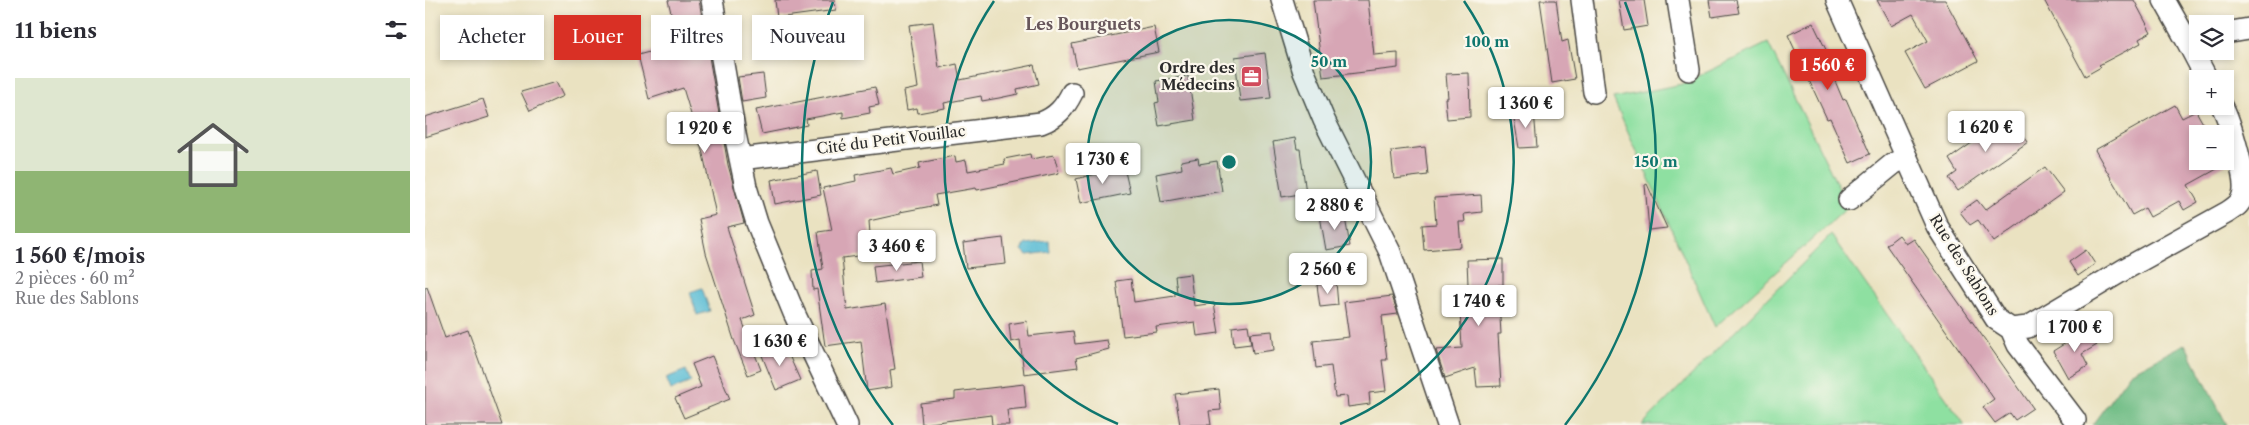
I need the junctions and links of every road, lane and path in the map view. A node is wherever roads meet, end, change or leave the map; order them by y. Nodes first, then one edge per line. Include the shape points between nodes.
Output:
1 (712, 0) edge
2 (1282, 0) edge
3 (1582, 0) edge
4 (1678, 0) edge
5 (1837, 0) edge
6 (2164, 0) edge
7 (2249, 29) edge
8 (2234, 32) edge
9 (2189, 34) edge
10 (1689, 70) dead end
11 (1594, 92) dead end
12 (1073, 93) dead end
13 (2226, 115) edge
14 (1906, 157) junction
15 (740, 158) junction
16 (1849, 200) dead end
17 (2245, 205) edge
18 (2011, 329) junction
19 (2075, 420) dead end
20 (847, 425) edge
21 (1448, 425) edge

1 - 15 street
2 - 21 street via 1304,72 1324,120 1390,252
3 - 11 street
4 - 10 street
5 - 14 street, Rue des Sablons
6 - 9 street
7 - 8 street
12 - 15 street, Cité du Petit Vouillac via 1061,111 1041,123
13 - 17 street, Rue des Sablons via 2245,184
14 - 16 street
14 - 18 street, Rue des Sablons via 1937,226 1996,319
15 - 20 street via 757,223
17 - 18 street, Rue des Sablons via 2125,269 2028,327
18 - 19 street via 2019,345

